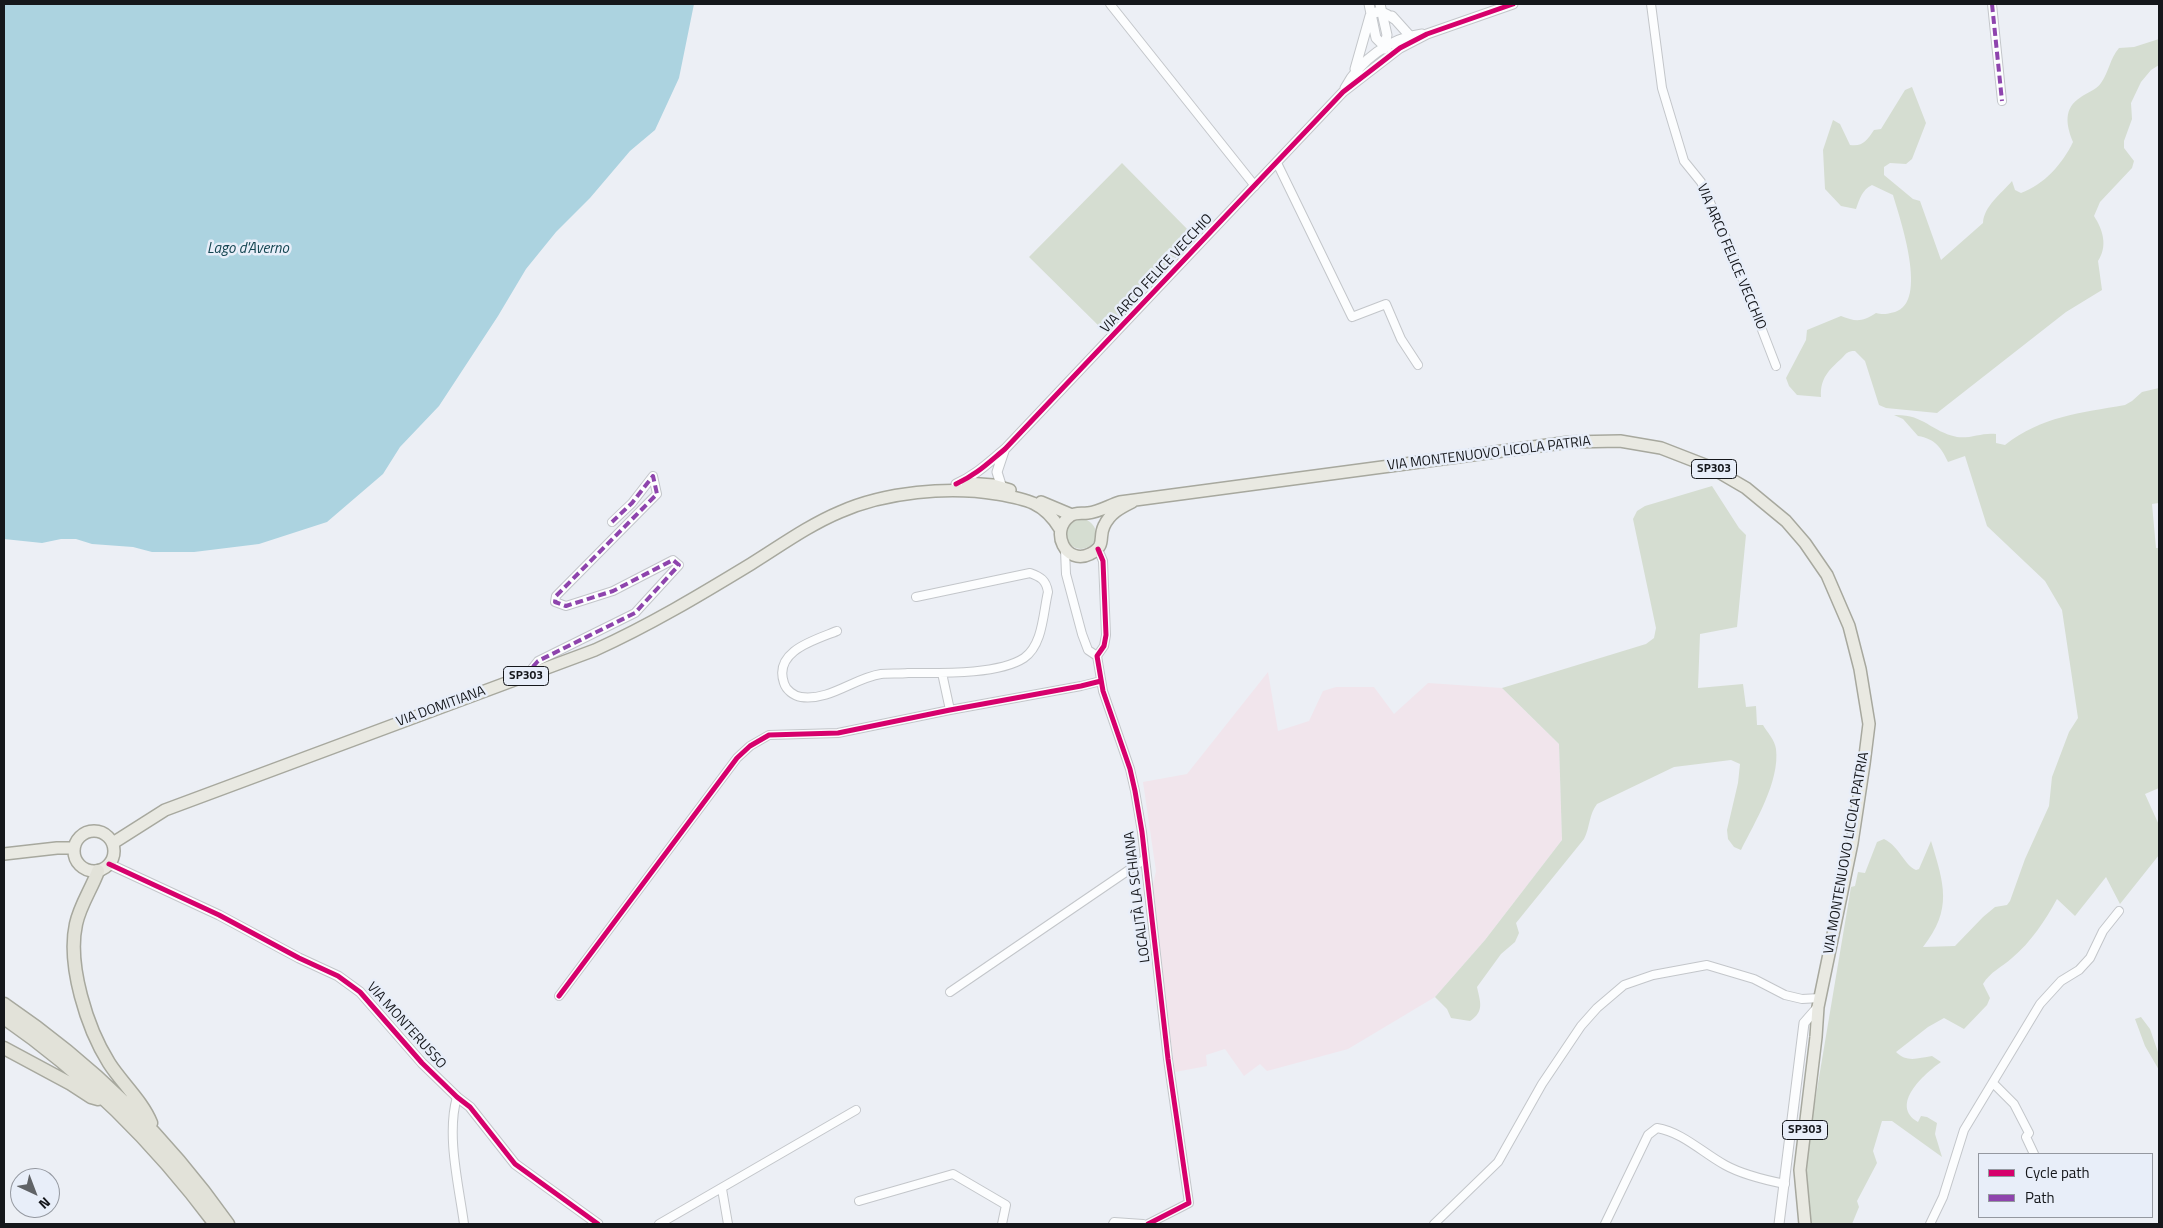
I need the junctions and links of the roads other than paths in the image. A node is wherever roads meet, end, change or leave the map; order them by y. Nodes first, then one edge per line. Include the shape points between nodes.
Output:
1 (1110, 4) edge
2 (1369, 4) edge
3 (1513, 4) edge
4 (1651, 4) edge
5 (1992, 4) edge
6 (1382, 7) edge
7 (1370, 16) junction
8 (1427, 34) junction
9 (1410, 36) junction
10 (1384, 47) junction
11 (1400, 48) junction
12 (1370, 70) junction
13 (1351, 77) junction
14 (1343, 92) junction
15 (2002, 101) dead end
16 (1277, 163) junction
17 (1255, 186) junction
18 (1418, 365) dead end
19 (1776, 366) dead end
20 (1005, 449) junction
21 (984, 468) junction
22 (956, 484) junction
23 (1002, 488) junction
24 (981, 489) junction
25 (928, 492) junction
26 (1132, 502) junction
27 (1088, 514) junction
28 (1072, 515) junction
29 (612, 522) dead end
30 (1102, 528) junction
31 (1060, 529) junction
32 (1065, 550) junction
33 (1098, 550) junction
34 (916, 597) dead end
35 (837, 631) dead end
36 (1098, 656) junction
37 (942, 673) junction
38 (525, 676) junction
39 (1101, 681) junction
40 (950, 710) junction
41 (113, 843) junction
42 (74, 848) junction
43 (4, 854) edge
44 (1145, 859) junction
45 (104, 867) junction
46 (2119, 911) dead end
47 (950, 992) dead end
48 (559, 996) dead end
49 (1819, 1002) junction
50 (4, 1004) edge
51 (4, 1018) edge
52 (1802, 1036) junction
53 (1816, 1036) junction
54 (4, 1048) edge
55 (1993, 1083) junction
56 (457, 1098) junction
57 (105, 1100) junction
58 (856, 1110) dead end
59 (156, 1134) junction
60 (2034, 1153) edge
61 (1785, 1184) junction
62 (722, 1189) junction
63 (858, 1201) dead end
64 (215, 1224) edge
65 (228, 1224) edge
66 (464, 1224) edge
67 (598, 1224) edge
68 (659, 1224) edge
69 (728, 1224) edge
70 (1002, 1224) edge
71 (1113, 1224) edge
72 (1143, 1224) edge
73 (1148, 1224) edge
74 (1434, 1224) edge
75 (1605, 1224) edge
76 (1779, 1224) edge
77 (1805, 1224) edge
78 (1930, 1224) edge

1 - 17 street
2 - 7 street
3 - 8 street
4 - 19 street, VIA ARCO FELICE VECCHIO via 1662,88 1684,161 1701,182
5 - 15 street
6 - 7 street
6 - 9 street
6 - 10 street via 1387,35
7 - 10 street via 1376,38
7 - 13 street
8 - 9 street
8 - 11 street
9 - 10 street
10 - 11 street
10 - 12 street
10 - 13 street
11 - 12 street
12 - 14 street
13 - 14 street
14 - 16 street, VIA ARCO FELICE VECCHIO
16 - 17 street, VIA ARCO FELICE VECCHIO
16 - 18 street via 1352,317 1386,304 1401,339
17 - 20 street, VIA ARCO FELICE VECCHIO
20 - 21 street, VIA ARCO FELICE VECCHIO
20 - 23 street, VIA ARCO FELICE VECCHIO via 997,472
21 - 22 street, VIA ARCO FELICE VECCHIO
21 - 24 street via 980,476
22 - 24 main road, VIA DOMITIANA
22 - 25 main road, VIA DOMITIANA
23 - 24 main road, VIA DOMITIANA
23 - 28 main road, VIA DOMITIANA
24 - 25 main road, VIA DOMITIANA / SP303
24 - 31 main road, VIA DOMITIANA via 1031,502 1048,512
25 - 38 main road, VIA DOMITIANA / SP303 via 860,504 840,512 643,629
26 - 27 main road, VIA MONTENUOVO LICOLA PATRIA via 1120,502
26 - 30 main road, VIA MONTENUOVO LICOLA PATRIA via 1112,514
26 - 49 main road, VIA MONTENUOVO LICOLA PATRIA / SP303 via 1570,442 1620,441 1661,448 1710,467 1746,488 1786,521 1827,575 1849,626 1869,724 1852,843
27 - 28 main road, VIA MONTENUOVO LICOLA PATRIA
27 - 30 main road via 1097,519
28 - 31 main road
29 - 38 street via 653,476 657,494 556,596 555,602 566,606 613,591 673,560 679,564 634,613 538,661
30 - 33 main road via 1103,540
31 - 32 main road via 1059,536
32 - 33 main road via 1076,556 1088,556
32 - 36 street via 1066,574 1082,634 1088,650
33 - 36 street, LOCALITÀ LA SCHIANA via 1103,561 1106,635
34 - 37 street via 1030,573 1041,577 1046,584 1048,592 1036,644 1025,657 993,668
35 - 37 street via 790,654 782,671 784,685 791,692 799,697 812,697 880,674
36 - 39 street, LOCALITÀ LA SCHIANA
37 - 40 street
38 - 41 main road, VIA DOMITIANA / SP303 via 165,810
39 - 40 street
39 - 44 street, LOCALITÀ LA SCHIANA via 1132,776
40 - 48 street via 838,733 769,735 750,746 737,758
41 - 42 main road via 107,835 92,831 82,834
41 - 45 main road via 114,854
42 - 43 main road
42 - 45 main road via 82,867 92,871
44 - 47 street
44 - 73 street, LOCALITÀ LA SCHIANA via 1168,1059 1189,1203
45 - 56 street, VIA MONTERUSSO via 219,915 349,983
45 - 59 highway via 80,911 74,931 81,992 102,1051 149,1118
46 - 55 street via 2103,930 2090,958 2079,970 2061,981 2040,1004
49 - 52 street via 1804,1023
49 - 53 main road, VIA MONTENUOVO LICOLA PATRIA / SP303
49 - 74 street via 1785,995 1754,979 1707,965 1652,975 1624,985 1581,1026 1542,1084 1498,1162
50 - 59 highway via 102,1082
51 - 57 highway via 66,1065
52 - 53 street via 1809,1027
52 - 61 street
53 - 77 main road, VIA MONTENUOVO LICOLA PATRIA / SP303 via 1800,1170
54 - 57 highway via 91,1097
55 - 60 street via 2014,1104 2029,1134 2026,1137
55 - 78 street via 1964,1130 1943,1197
56 - 66 street via 452,1114
56 - 67 street, VIA MONTERUSSO via 470,1107 515,1164
57 - 64 highway via 163,1160
58 - 62 street
59 - 65 highway
61 - 75 street via 1726,1166 1669,1130 1657,1128 1648,1135
61 - 76 street
62 - 68 street
62 - 69 street
63 - 70 street via 953,1174 1006,1206
71 - 72 street

